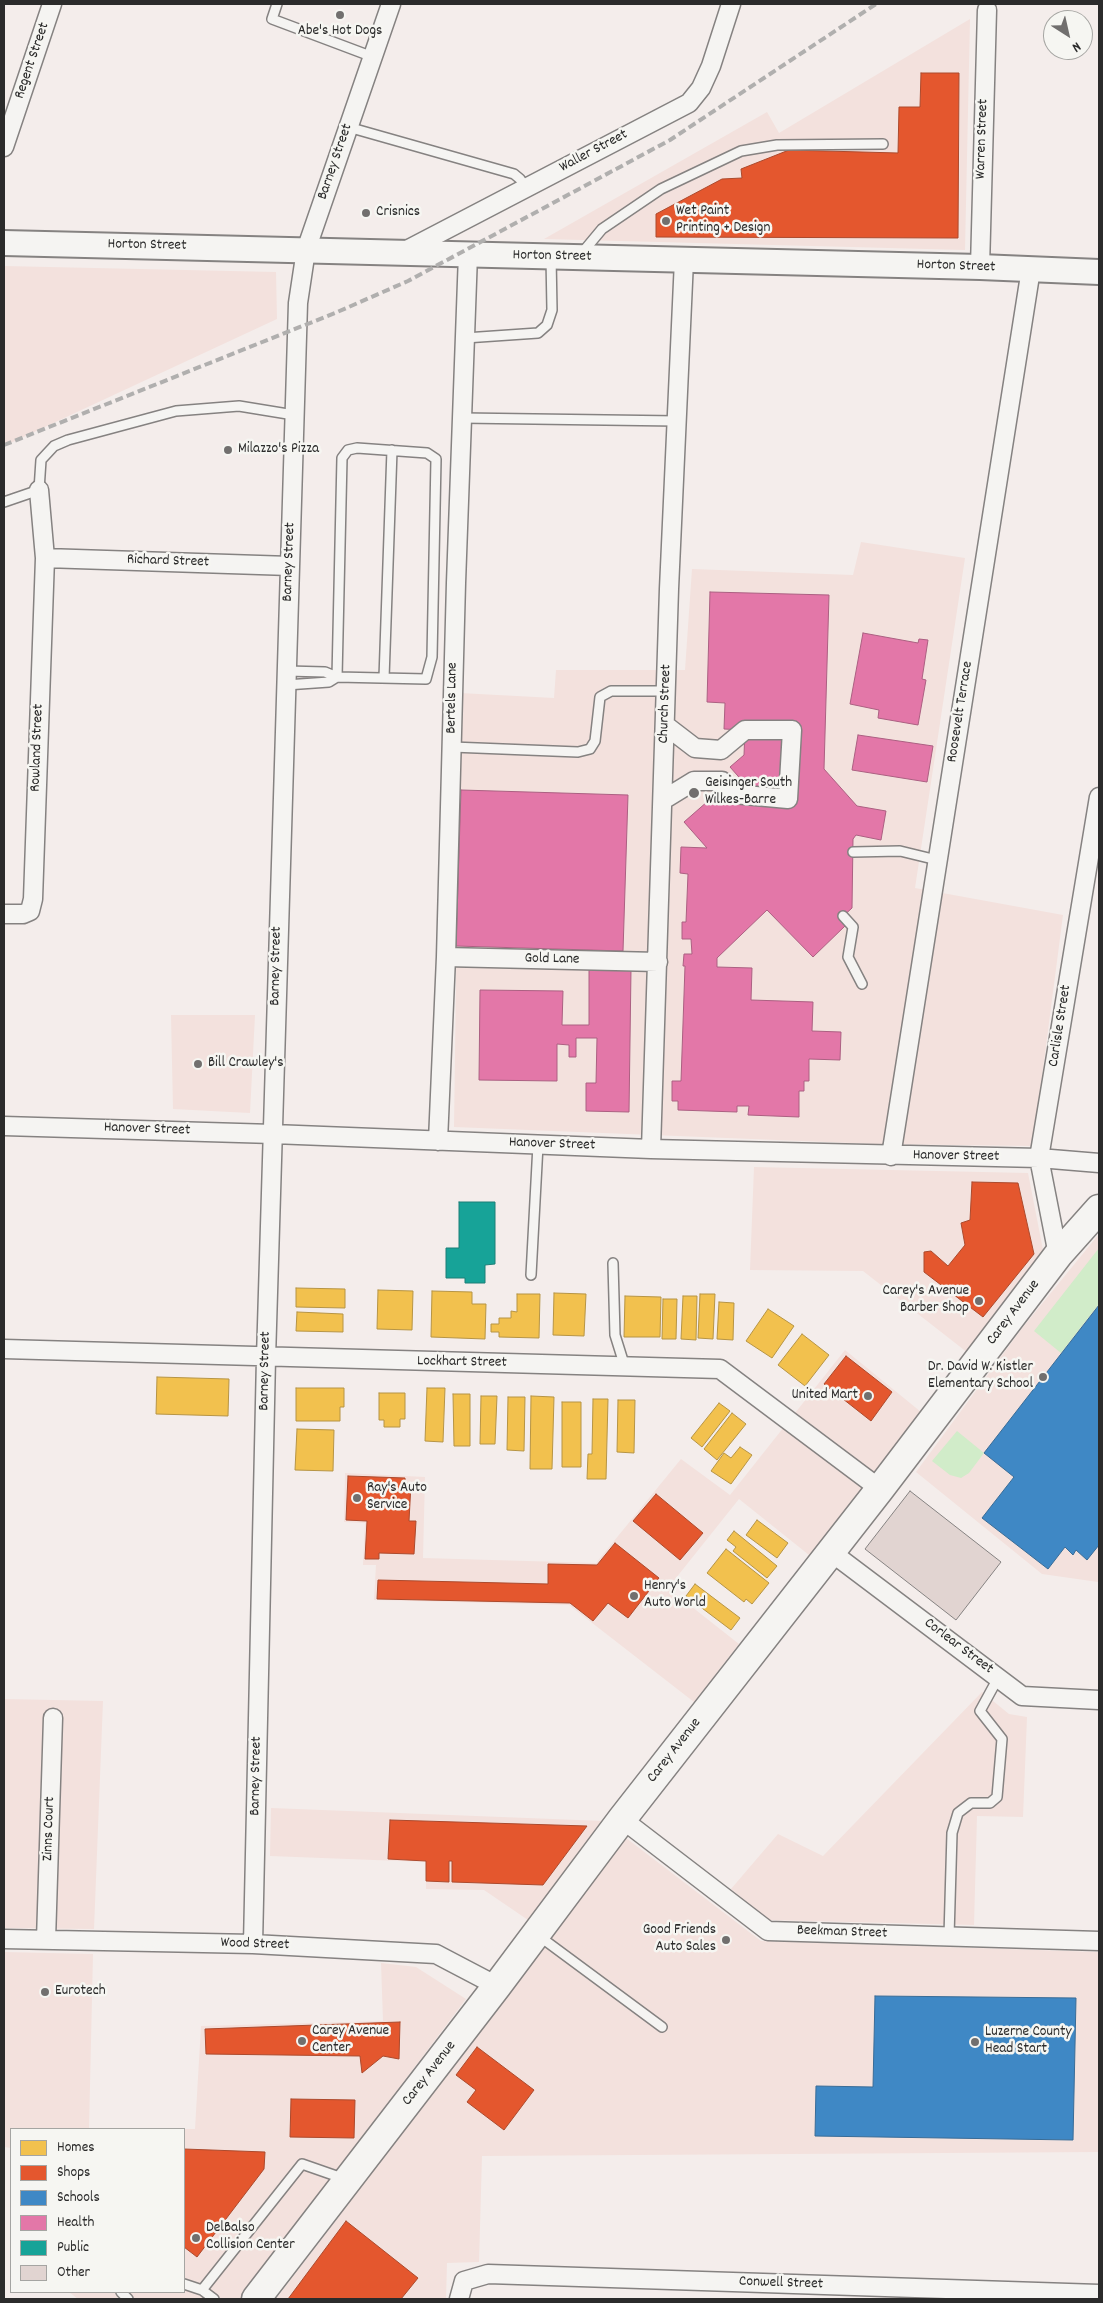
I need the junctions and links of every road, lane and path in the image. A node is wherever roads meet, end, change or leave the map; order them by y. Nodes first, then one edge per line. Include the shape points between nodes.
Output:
1 (52, 4) edge
2 (277, 4) edge
3 (391, 4) edge
4 (732, 4) edge
5 (987, 10) dead end
6 (372, 57) junction
7 (348, 127) junction
8 (883, 144) dead end
9 (4, 147) edge
10 (526, 188) junction
11 (4, 243) edge
12 (306, 250) junction
13 (403, 252) junction
14 (468, 254) junction
15 (551, 256) junction
16 (578, 257) junction
17 (684, 260) junction
18 (980, 267) junction
19 (1031, 269) junction
20 (1099, 272) edge
21 (465, 338) junction
22 (294, 415) junction
23 (462, 418) junction
24 (677, 422) junction
25 (392, 450) junction
26 (39, 490) junction
27 (4, 502) edge
28 (45, 558) junction
29 (290, 566) junction
30 (337, 677) junction
31 (286, 678) junction
32 (384, 678) junction
33 (666, 691) junction
34 (665, 725) junction
35 (452, 747) junction
36 (1099, 797) edge
37 (663, 800) junction
38 (853, 852) dead end
39 (937, 860) junction
40 (4, 914) edge
41 (843, 916) dead end
42 (446, 957) junction
43 (658, 962) junction
44 (862, 984) dead end
45 (4, 1126) edge
46 (273, 1134) junction
47 (438, 1142) junction
48 (538, 1145) junction
49 (652, 1149) junction
50 (891, 1156) junction
51 (1039, 1158) junction
52 (1099, 1163) edge
53 (1099, 1209) edge
54 (1058, 1256) junction
55 (613, 1263) dead end
56 (531, 1275) dead end
57 (4, 1349) edge
58 (266, 1358) junction
59 (624, 1367) junction
60 (880, 1489) junction
61 (831, 1552) junction
62 (998, 1678) junction
63 (1099, 1700) edge
64 (53, 1718) dead end
65 (622, 1819) junction
66 (536, 1934) junction
67 (948, 1936) junction
68 (4, 1939) edge
69 (46, 1940) junction
70 (1099, 1940) edge
71 (253, 1944) junction
72 (497, 1986) junction
73 (662, 2027) dead end
74 (348, 2180) junction
75 (185, 2284) edge
76 (202, 2290) junction
77 (1099, 2294) edge
78 (214, 2299) edge
79 (256, 2299) edge
80 (459, 2299) edge

1 - 9 street, Regent Street
2 - 6 lane via 272,19
3 - 6 street, Barney Street
4 - 10 street, Waller Street via 711,66 701,88 689,102
5 - 18 street, Warren Street
6 - 7 street, Barney Street
7 - 10 lane via 514,174
7 - 12 street, Barney Street
8 - 16 lane via 777,145 741,151 661,189 602,229
10 - 13 street, Waller Street
11 - 12 main road, Horton Street
12 - 13 main road, Horton Street
12 - 22 street, Barney Street via 298,303
13 - 14 main road, Horton Street
14 - 15 main road, Horton Street
14 - 21 street, Bertels Lane
15 - 16 main road, Horton Street
15 - 21 lane via 552,310 547,325 538,333
16 - 17 main road, Horton Street
17 - 18 main road, Horton Street
17 - 24 street, Church Street
18 - 19 main road, Horton Street
19 - 20 main road, Horton Street
19 - 39 street, Roosevelt Terrace
21 - 23 street, Bertels Lane
22 - 26 lane via 238,406 176,411 95,432 54,446 41,460
22 - 29 street, Barney Street
23 - 24 lane
23 - 35 street, Bertels Lane
24 - 33 street, Church Street
25 - 30 lane via 357,448 348,450 342,458
25 - 32 lane
25 - 32 lane via 427,453 436,459 432,657 426,679
26 - 27 lane
26 - 28 street
28 - 29 street, Richard Street
28 - 40 street, Rowland Street via 33,899 30,911
29 - 31 street, Barney Street
30 - 31 lane via 325,672
30 - 31 lane via 329,682
30 - 32 lane
31 - 46 street, Barney Street
33 - 34 street, Church Street
33 - 35 lane via 611,691 600,697 595,741 590,749 578,752
34 - 37 street, Church Street
34 - 37 street via 695,748 721,750 745,730 792,730 788,798 734,794 722,781 694,781
35 - 42 street, Bertels Lane
36 - 51 street, Carlisle Street
37 - 43 street, Church Street
38 - 39 lane via 900,851
39 - 50 street, Roosevelt Terrace
41 - 44 lane via 853,927 848,957
42 - 43 street, Gold Lane
42 - 47 street, Bertels Lane
43 - 49 street, Church Street
45 - 46 street, Hanover Street
46 - 47 street, Hanover Street
46 - 58 street, Barney Street
47 - 48 street, Hanover Street
48 - 49 street, Hanover Street
48 - 56 lane
49 - 50 street, Hanover Street
50 - 51 street, Hanover Street
51 - 52 street, Hanover Street
51 - 54 street, Carlisle Street
53 - 54 main road, Carey Avenue
54 - 60 main road, Carey Avenue
55 - 59 lane via 615,1335
57 - 58 street, Lockhart Street
58 - 59 street, Lockhart Street
58 - 71 street, Barney Street
59 - 60 street, Lockhart Street via 720,1370
60 - 61 main road, Carey Avenue
61 - 62 street, Corlear Street
61 - 65 main road, Carey Avenue
62 - 63 street, Corlear Street via 1022,1696
62 - 67 lane via 980,1711 1002,1739 997,1797 990,1803 971,1804 958,1813 952,1833
64 - 69 street, Zinns Court
65 - 66 main road, Carey Avenue
65 - 67 street, Beekman Street via 768,1931
66 - 72 main road, Carey Avenue
66 - 73 lane
67 - 70 street, Beekman Street
68 - 69 street, Wood Street
69 - 71 street, Wood Street
71 - 72 street, Wood Street via 436,1954
72 - 74 main road, Carey Avenue
74 - 76 lane via 302,2164
74 - 79 main road, Carey Avenue
75 - 76 lane
76 - 78 lane
77 - 80 street, Conwell Street via 488,2274 464,2281

